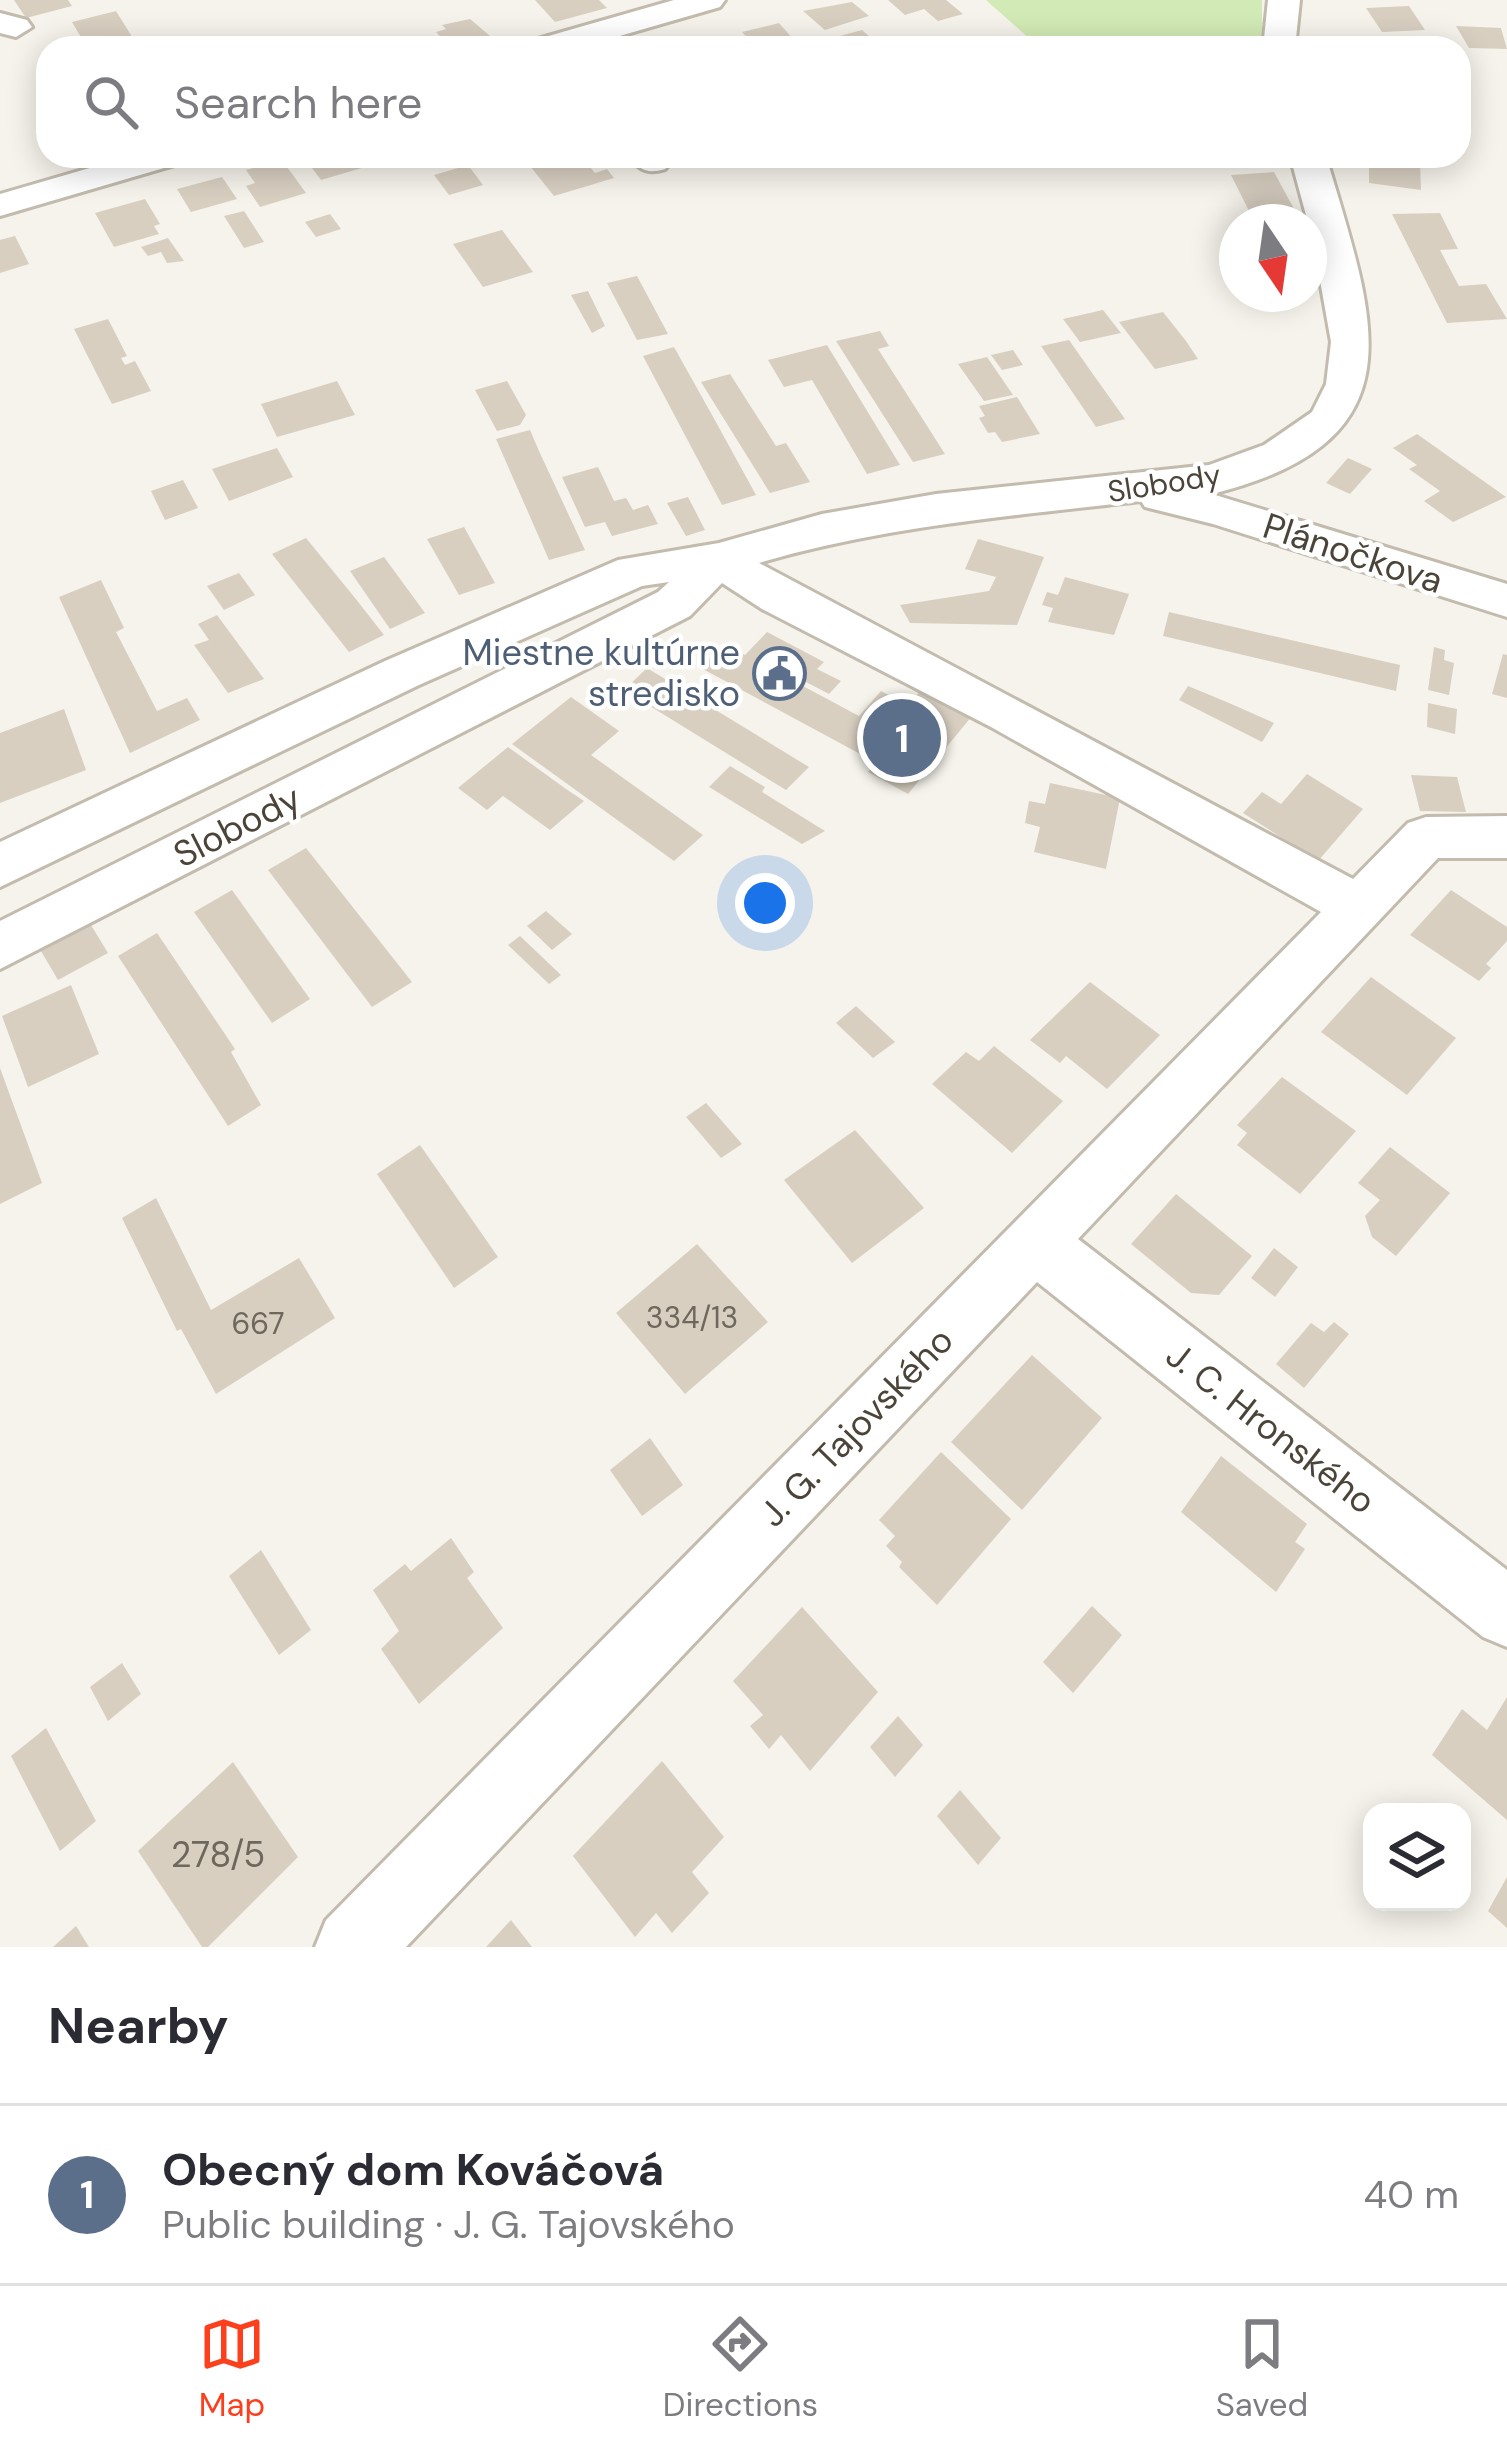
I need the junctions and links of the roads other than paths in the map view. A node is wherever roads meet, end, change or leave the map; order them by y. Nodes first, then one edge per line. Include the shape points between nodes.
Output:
1 (709, 0) edge
2 (1284, 0) edge
3 (587, 36) edge
4 (1280, 36) edge
5 (128, 168) edge
6 (1311, 168) edge
7 (0, 205) edge
8 (1128, 491) junction
9 (719, 560) junction
10 (1507, 601) edge
11 (1507, 837) edge
12 (1426, 838) junction
13 (1507, 862) edge
14 (0, 866) edge
15 (1360, 908) junction
16 (0, 946) edge
17 (1034, 1242) junction
18 (1507, 1613) edge
19 (353, 1947) edge

1 - 3 street
2 - 4 street
5 - 7 street
6 - 8 street, Slobody via 1351,342 1346,384 1328,420 1280,455 1214,479
8 - 9 street, Slobody via 936,509
8 - 10 street, Plánočkova via 1219,510
9 - 14 street, Slobody via 634,571
9 - 15 street
9 - 16 street, Slobody via 674,604
11 - 12 street
12 - 13 street
12 - 15 street, J. G. Tajovského
15 - 17 street, J. G. Tajovského
17 - 18 street, J. C. Hronského
17 - 19 street, J. G. Tajovského

